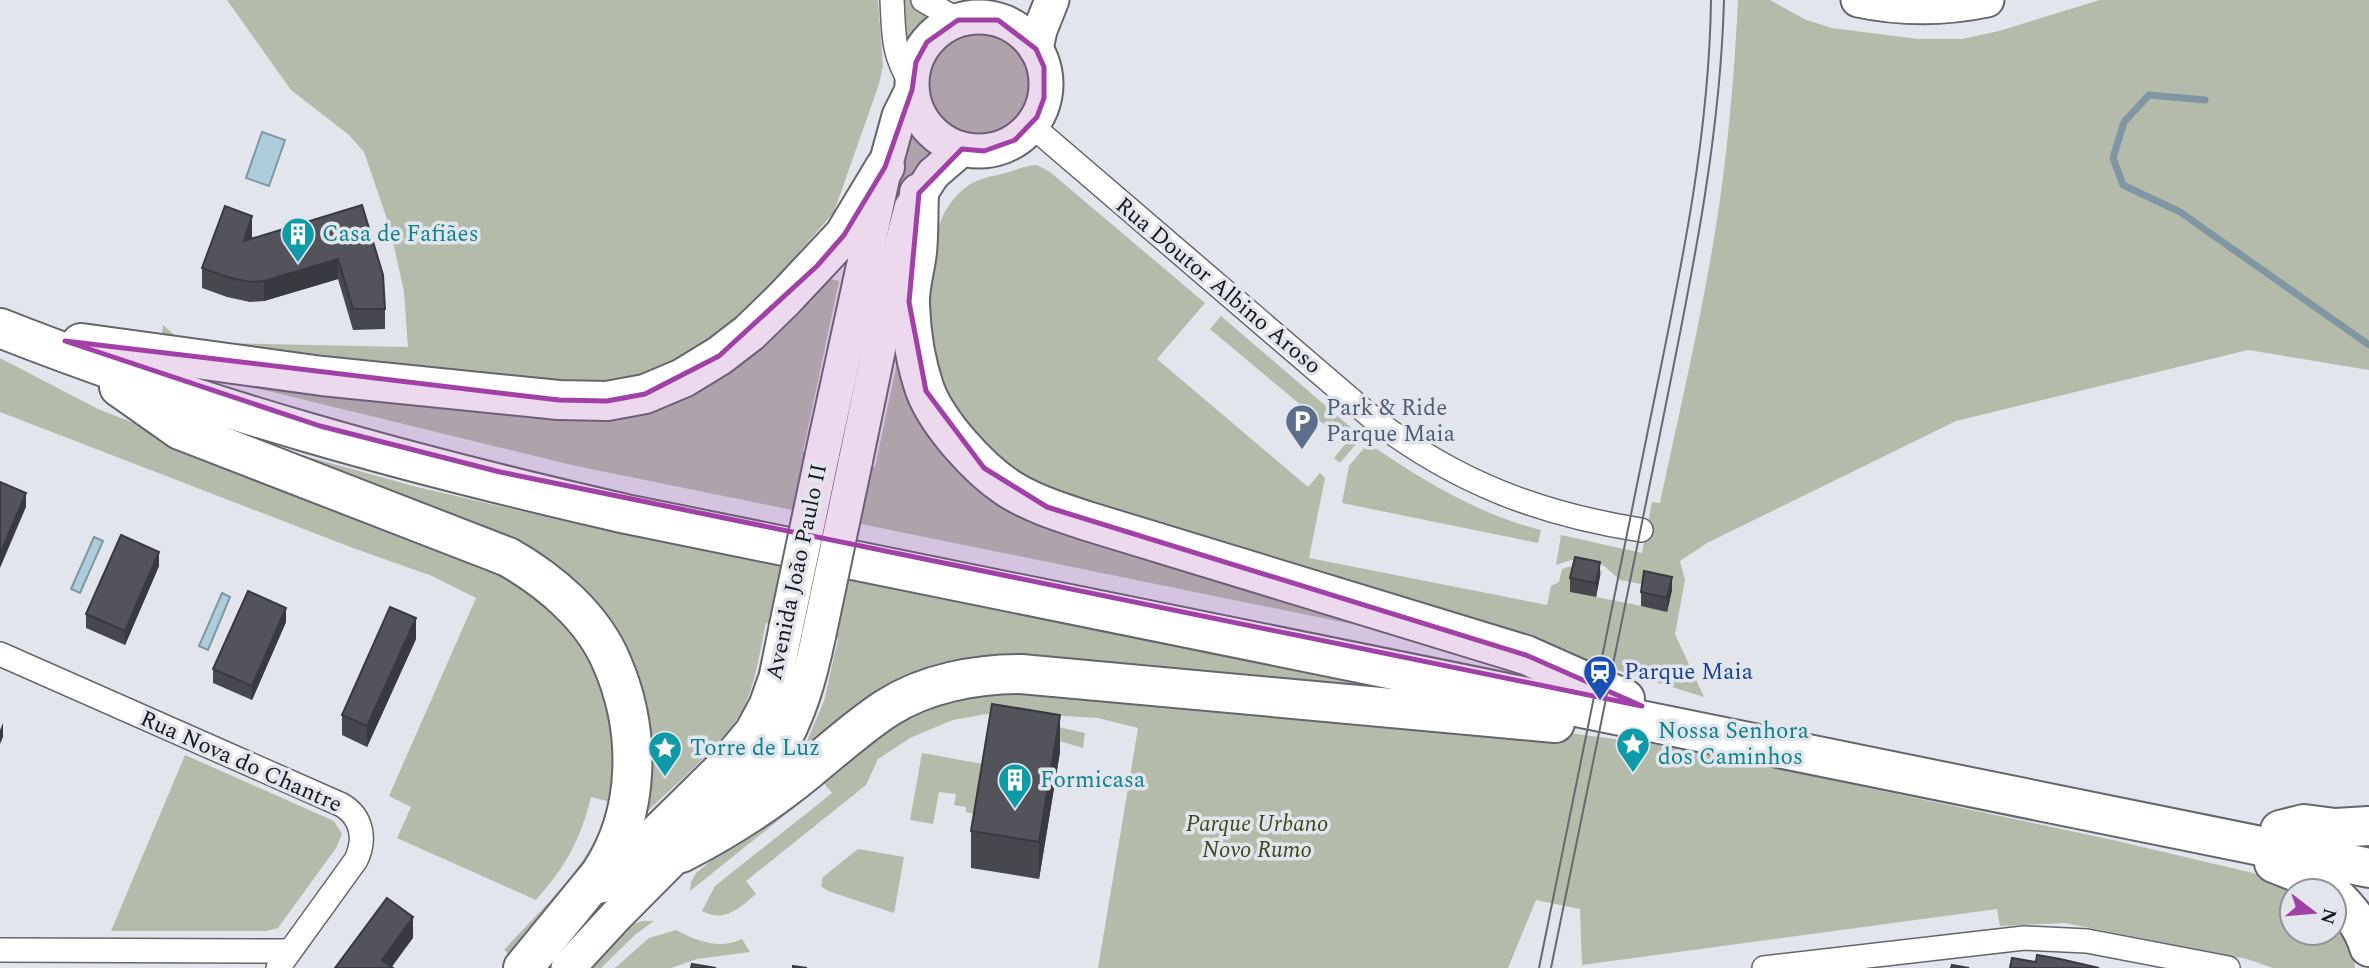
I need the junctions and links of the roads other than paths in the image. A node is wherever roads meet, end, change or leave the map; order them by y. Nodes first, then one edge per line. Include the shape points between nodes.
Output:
1 (892, 0) edge
2 (923, 0) edge
3 (1052, 0) edge
4 (1858, 0) edge
5 (1987, 0) edge
6 (967, 13) edge
7 (1036, 49) junction
8 (912, 87) junction
9 (1031, 125) junction
10 (962, 149) junction
11 (885, 167) junction
12 (919, 193) junction
13 (0, 316) edge
14 (0, 328) edge
15 (72, 351) junction
16 (1641, 530) dead end
17 (0, 654) edge
18 (1652, 714) junction
19 (2369, 827) edge
20 (2280, 830) junction
21 (2194, 833) junction
22 (2369, 848) edge
23 (681, 853) junction
24 (2369, 868) edge
25 (2305, 877) edge
26 (2348, 908) edge
27 (2369, 947) edge
28 (0, 950) edge
29 (284, 960) edge
30 (523, 968) edge
31 (568, 968) edge
32 (1764, 968) edge
33 (2228, 968) edge

1 - 8 street via 894,48
2 - 6 street
3 - 7 main road
4 - 5 main road via 1903,7
6 - 7 main road via 998,20 1024,34
6 - 8 main road via 927,41 916,62
7 - 9 main road via 1046,88
8 - 10 main road via 917,110 928,127 943,141
8 - 11 main road, Avenida João Paulo II
9 - 10 main road via 1005,145 984,151
9 - 16 street, Rua Doutor Albino Aroso via 1410,447 1500,494 1556,512
10 - 12 main road, Avenida João Paulo II
11 - 15 highway via 844,235 784,299 719,356 645,394 607,401 533,398
11 - 30 main road, Avenida João Paulo II, bridge via 776,677 766,705 737,750
12 - 18 highway via 909,302 926,391 961,443 1009,488 1087,521 1526,655
12 - 23 main road, Avenida João Paulo II, bridge via 901,245 803,698 775,756
13 - 15 highway
14 - 15 highway
15 - 18 highway via 252,418 484,482 626,514
15 - 30 highway via 180,430 508,557 534,572 580,614 612,662 629,716 632,769 625,818 600,874
17 - 29 street, Rua Nova do Chantre via 350,811 362,833 360,852
18 - 20 highway
18 - 21 highway
18 - 23 highway via 1619,729 1021,674 972,677 918,692 887,708 768,801
19 - 20 highway via 2304,824
20 - 22 highway
21 - 24 highway
21 - 25 highway
23 - 31 main road, Avenida João Paulo II
26 - 27 highway
28 - 29 street
32 - 33 street via 2024,938 2087,941

